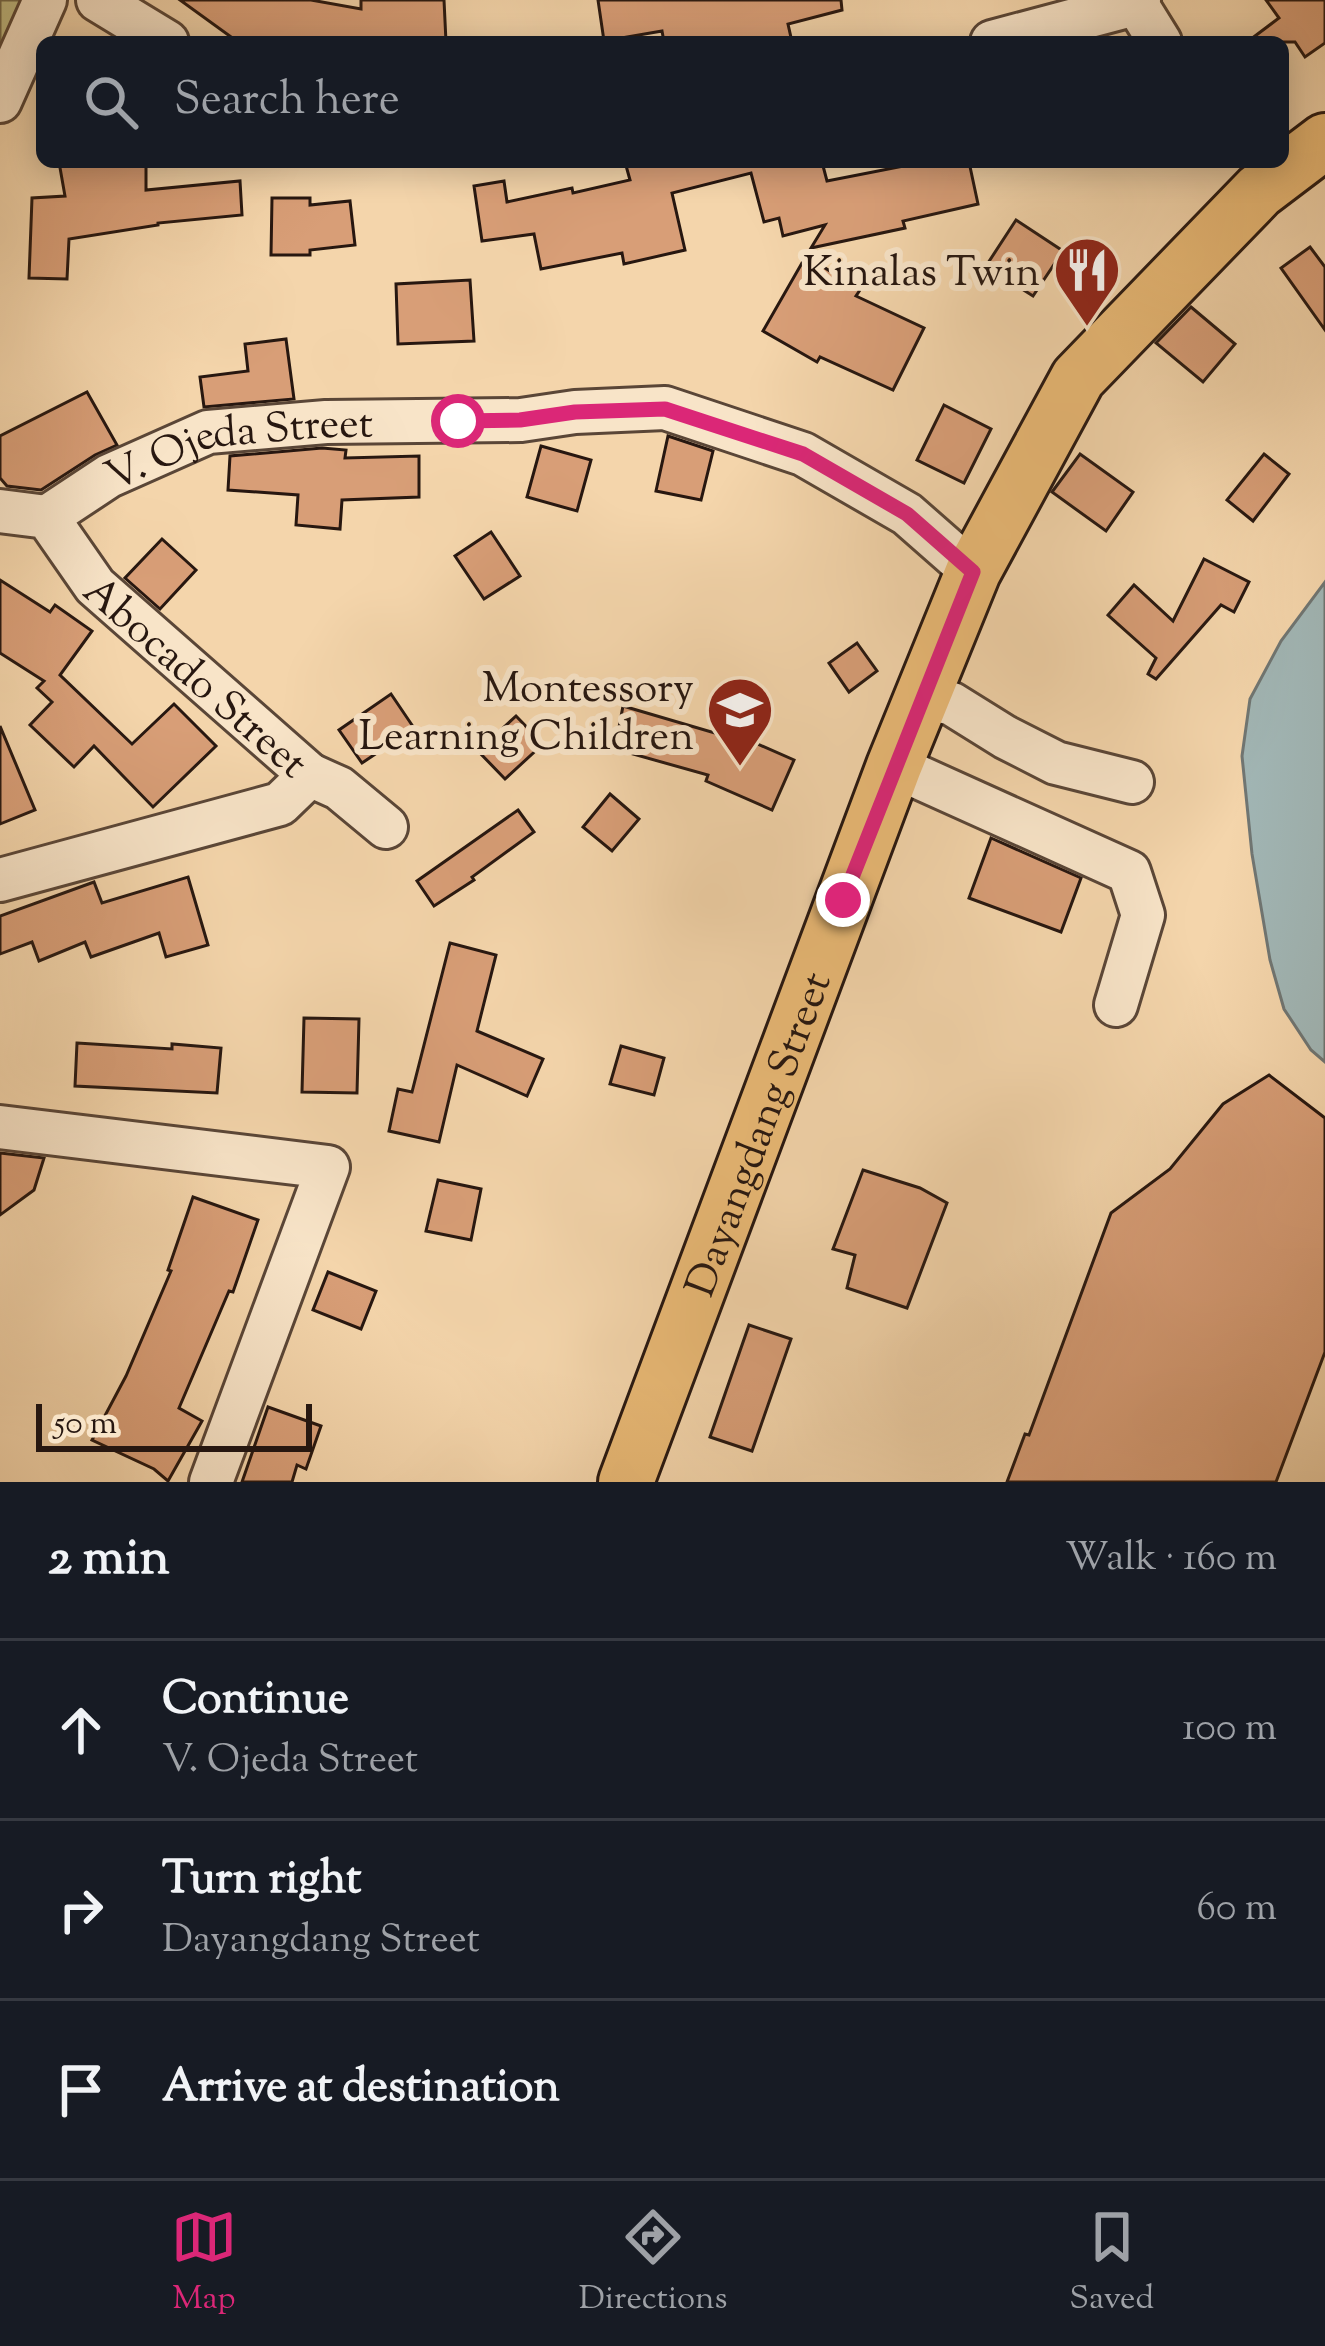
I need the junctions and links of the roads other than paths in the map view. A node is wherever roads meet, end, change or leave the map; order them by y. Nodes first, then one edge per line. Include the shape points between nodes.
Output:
1 (45, 0) edge
2 (98, 0) edge
3 (1136, 1) edge
4 (157, 36) edge
5 (1013, 36) edge
6 (1156, 36) edge
7 (0, 101) edge
8 (1325, 141) edge
9 (1289, 158) edge
10 (1249, 176) edge
11 (0, 511) edge
12 (47, 517) junction
13 (973, 572) junction
14 (923, 696) junction
15 (894, 766) junction
16 (310, 775) junction
17 (1132, 782) dead end
18 (386, 827) dead end
19 (0, 880) edge
20 (1116, 1005) dead end
21 (0, 1127) edge
22 (212, 1482) edge
23 (626, 1482) edge

1 - 7 street
2 - 4 street
3 - 5 street
3 - 6 street
8 - 9 main road, Dayangdang Street
10 - 13 main road, Dayangdang Street via 1078,378
11 - 12 street
12 - 13 street, V. Ojeda Street via 109,476 208,432 665,409 803,454 907,514
12 - 16 street, Abocado Street via 94,586
13 - 14 main road, Dayangdang Street
14 - 15 main road, Dayangdang Street
14 - 17 street via 1056,763
15 - 20 street via 1129,872 1143,916
15 - 23 main road, Dayangdang Street
16 - 18 street via 340,788
16 - 19 street, Abocado Street via 280,805
21 - 22 street via 328,1167

